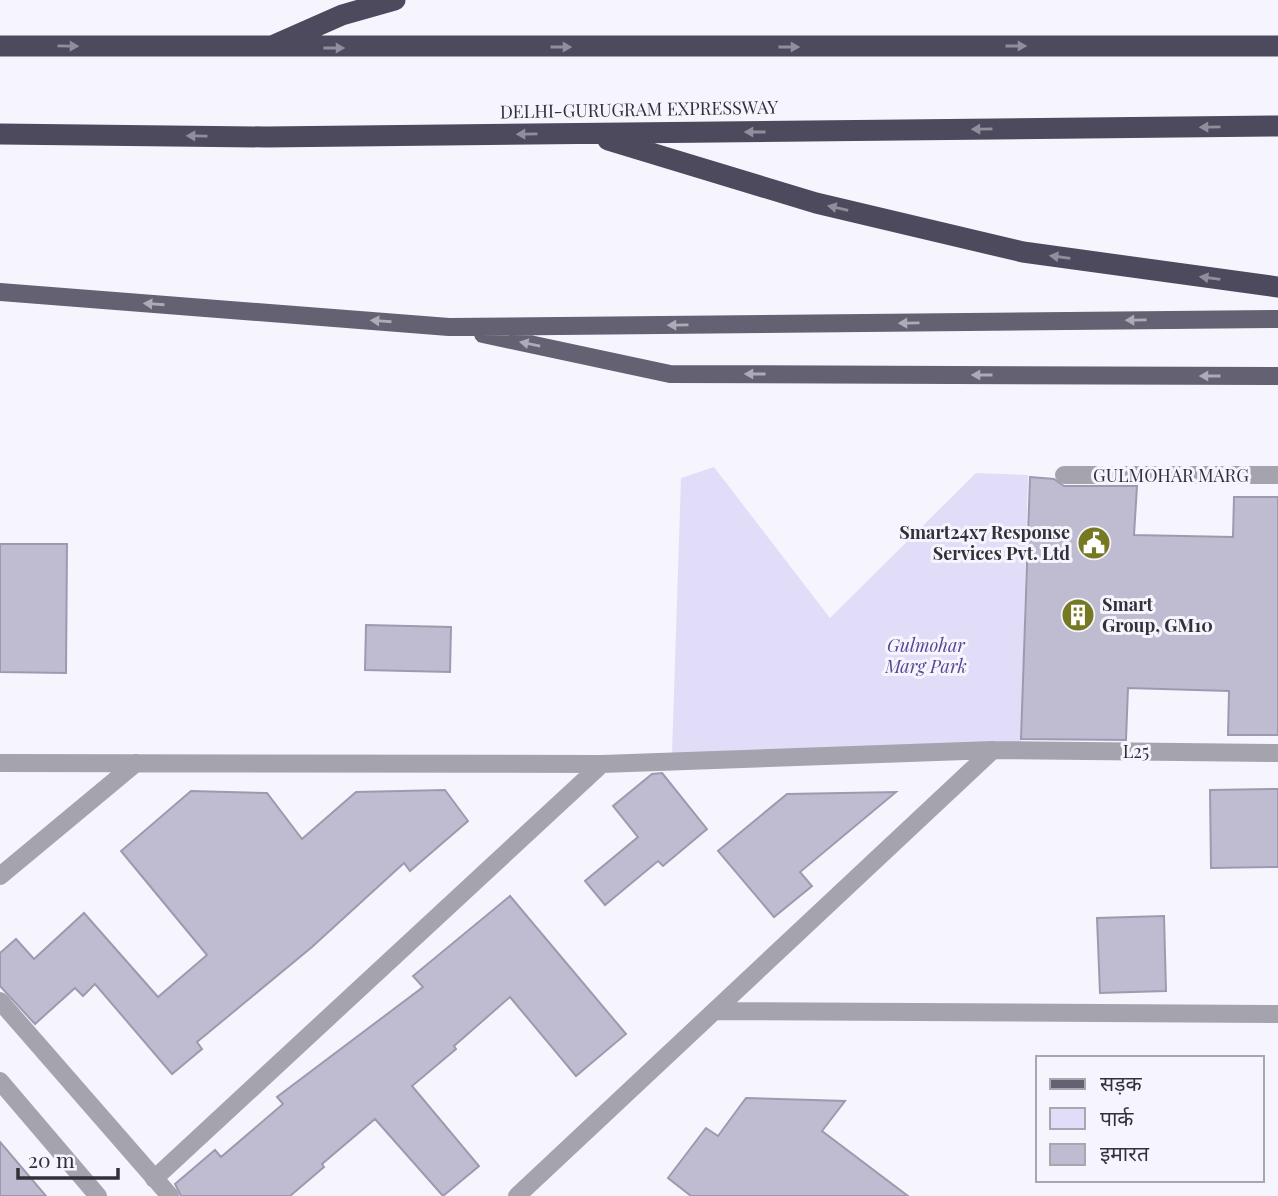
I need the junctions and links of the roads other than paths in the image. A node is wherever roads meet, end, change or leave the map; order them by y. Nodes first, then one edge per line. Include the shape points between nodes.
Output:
1 (395, 0) edge
2 (0, 46) edge
3 (1278, 46) edge
4 (266, 48) junction
5 (1278, 126) edge
6 (586, 134) junction
7 (0, 135) edge
8 (1278, 287) edge
9 (0, 292) edge
10 (1278, 319) edge
11 (449, 327) junction
12 (1278, 376) edge
13 (1064, 475) dead end
14 (1278, 475) edge
15 (993, 750) junction
16 (1278, 753) edge
17 (0, 763) edge
18 (136, 764) junction
19 (602, 764) junction
20 (0, 876) edge
21 (0, 1001) edge
22 (718, 1011) junction
23 (1278, 1014) edge
24 (0, 1081) edge
25 (154, 1179) junction
26 (522, 1195) edge
27 (98, 1196) edge
28 (170, 1196) edge

1 - 4 highway via 342,15
2 -> 4 highway
4 -> 3 highway
5 -> 6 highway, DELHI-GURUGRAM EXPRESSWAY
6 -> 7 highway, DELHI-GURUGRAM EXPRESSWAY
8 -> 6 highway via 1023,252 829,206
11 -> 9 main road
10 -> 11 main road
12 -> 11 main road via 670,374
13 - 14 street, GULMOHAR MARG
15 - 16 street, L25
15 - 19 street, L25
15 - 22 street
17 - 18 street, L25
18 - 19 street, L25
18 - 20 street
19 - 25 street
21 - 25 street
22 - 23 street
22 - 26 street
24 - 27 street
25 - 28 street

